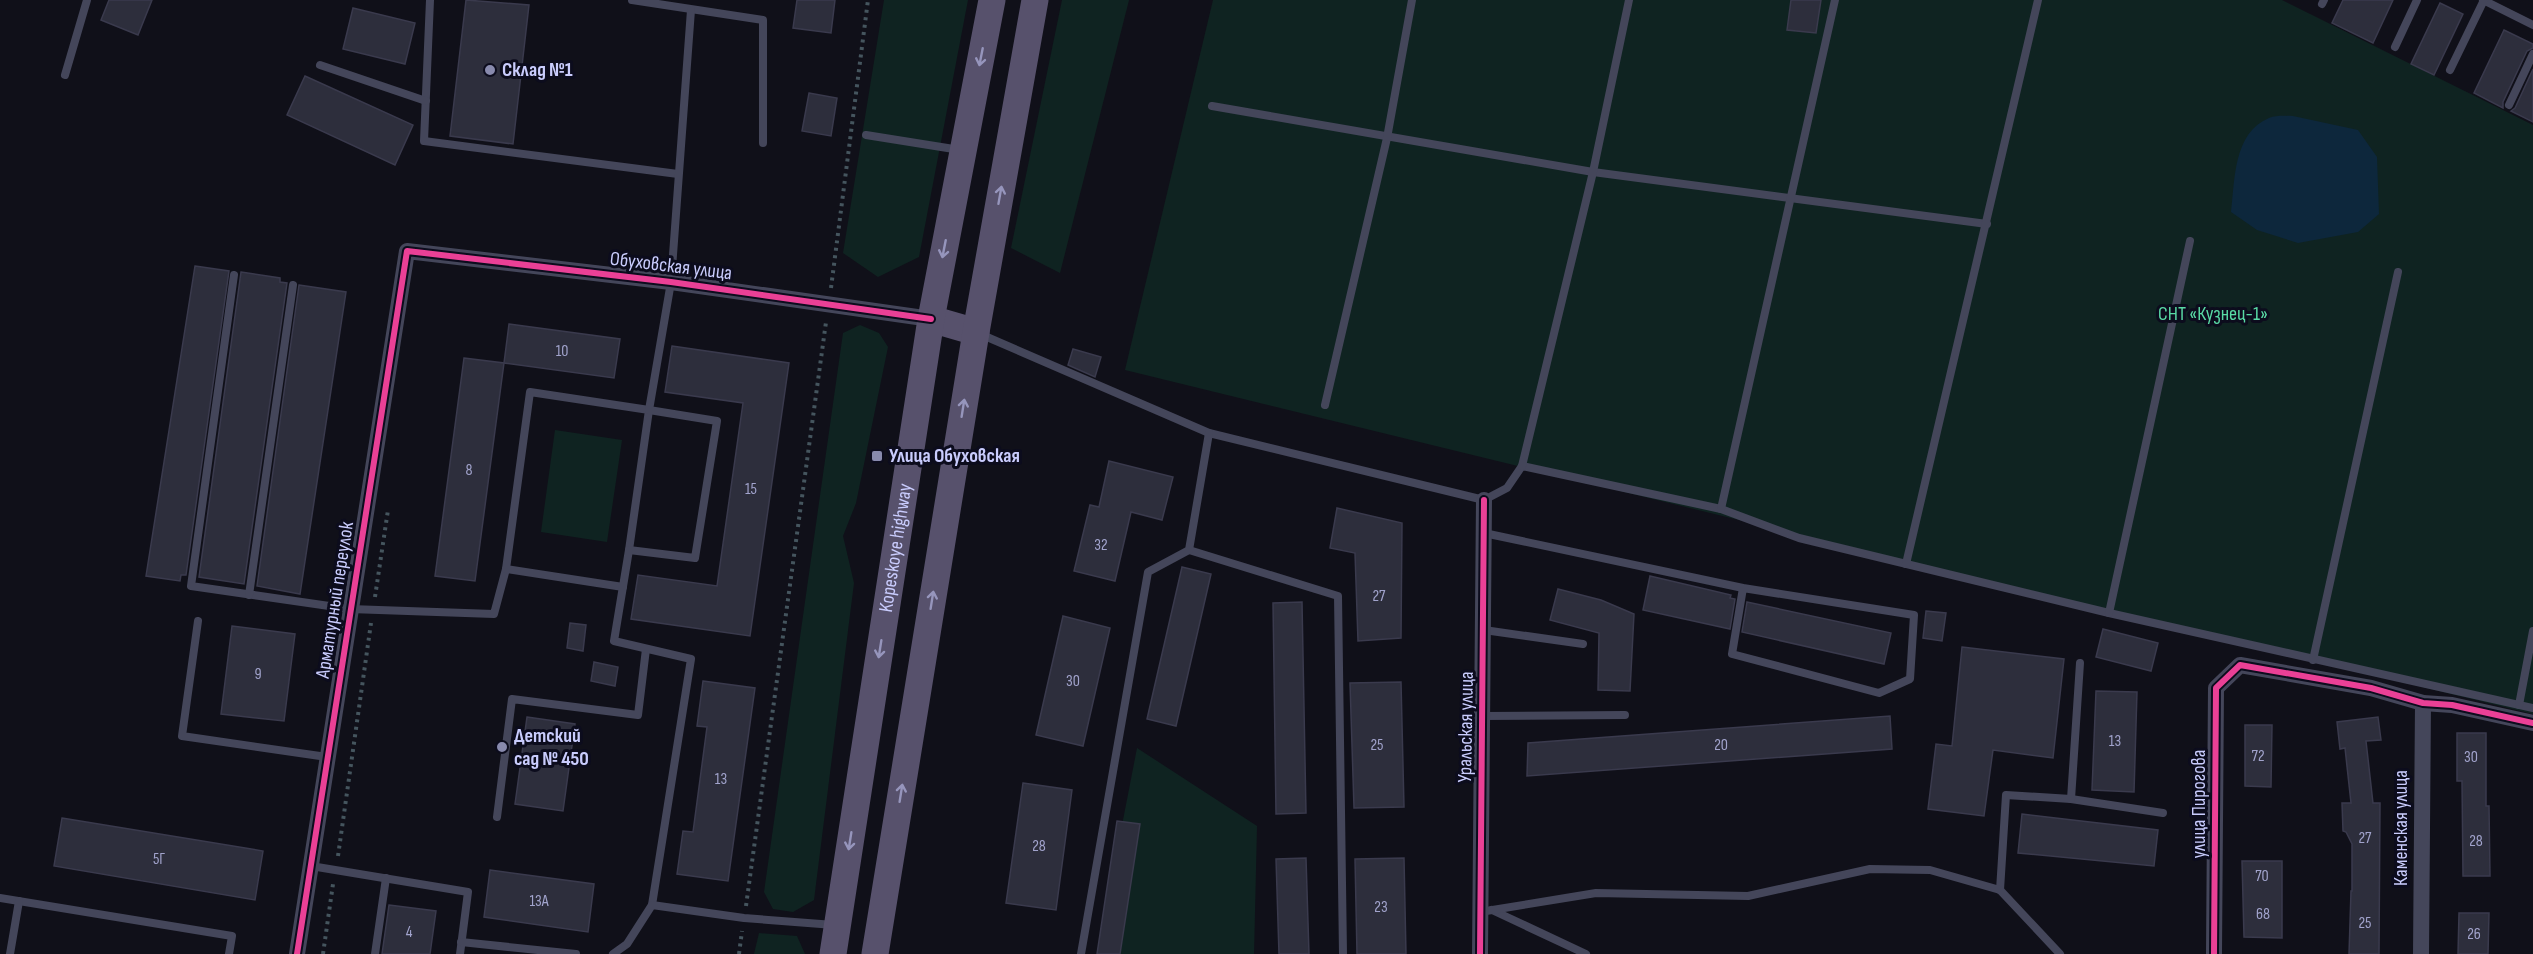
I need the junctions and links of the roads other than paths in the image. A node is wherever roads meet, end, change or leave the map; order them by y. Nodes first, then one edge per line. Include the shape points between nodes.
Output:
1 (87, 0) edge
2 (430, 0) edge
3 (632, 0) edge
4 (992, 0) edge
5 (1035, 0) edge
6 (1412, 0) edge
7 (1629, 0) edge
8 (1835, 0) edge
9 (2038, 0) edge
10 (2417, 0) edge
11 (2484, 0) edge
12 (691, 10) junction
13 (2533, 25) edge
14 (2395, 47) dead end
15 (2533, 54) edge
16 (320, 65) dead end
17 (2450, 70) dead end
18 (65, 75) dead end
19 (426, 101) junction
20 (2509, 105) dead end
21 (1212, 106) dead end
22 (866, 135) dead end
23 (1388, 138) junction
24 (763, 143) dead end
25 (963, 151) junction
26 (1593, 172) junction
27 (678, 174) junction
28 (1791, 196) junction
29 (1987, 224) junction
30 (2190, 241) dead end
31 (406, 251) joint
32 (2398, 272) dead end
33 (234, 275) dead end
34 (671, 282) junction
35 (293, 285) dead end
36 (931, 319) junction
37 (976, 332) junction
38 (1325, 405) dead end
39 (649, 410) junction
40 (1209, 433) junction
41 (1521, 466) junction
42 (1484, 500) junction
43 (1720, 508) junction
44 (1484, 533) junction
45 (629, 550) junction
46 (1189, 550) junction
47 (1906, 564) junction
48 (506, 569) junction
49 (623, 587) junction
50 (1743, 588) junction
51 (249, 595) junction
52 (350, 609) junction
53 (2109, 613) junction
54 (198, 621) dead end
55 (1484, 630) junction
56 (2533, 631) edge
57 (1583, 644) dead end
58 (646, 648) junction
59 (2313, 660) junction
60 (2080, 663) dead end
61 (2423, 703) junction
62 (2519, 705) junction
63 (2533, 708) edge
64 (1624, 715) dead end
65 (1483, 716) junction
66 (2533, 723) edge
67 (327, 757) junction
68 (2071, 799) junction
69 (2163, 813) dead end
70 (497, 817) dead end
71 (311, 866) junction
72 (386, 879) junction
73 (2000, 890) junction
74 (0, 898) edge
75 (19, 901) junction
76 (652, 905) junction
77 (1486, 911) junction
78 (837, 926) junction
79 (461, 942) junction
80 (10, 954) edge
81 (229, 954) edge
82 (297, 954) edge
83 (375, 954) edge
84 (460, 954) edge
85 (576, 954) edge
86 (613, 954) edge
87 (832, 954) edge
88 (875, 954) edge
89 (1081, 954) edge
90 (1343, 954) edge
91 (1480, 954) edge
92 (1586, 954) edge
93 (2060, 954) edge
94 (2214, 954) edge
95 (2421, 954) edge

1 - 18 lane
2 - 19 lane
3 - 12 lane
4 -> 25 main road, Kopeskoye highway
37 -> 5 main road
6 - 23 lane
7 - 26 lane
8 - 28 lane
9 - 29 lane
10 - 14 lane
11 - 13 lane
11 - 17 lane
12 - 24 lane via 763,20
12 - 27 lane
15 - 20 lane
16 - 19 lane
19 - 27 lane via 424,141
21 - 23 lane
22 - 25 lane
23 - 26 lane
23 - 38 lane
25 -> 36 main road, Kopeskoye highway
26 - 28 lane
26 - 41 lane
27 - 34 lane
28 - 29 lane
28 - 43 lane
29 - 47 lane
30 - 53 lane
31 - 34 street, Обуховская улица
31 - 52 street, Арматурный переулок
32 - 59 lane
33 - 51 lane via 191,586
34 - 36 street, Обуховская улица
34 - 39 lane
35 - 51 lane
36 - 37 main road
36 -> 78 main road, Kopeskoye highway
37 - 40 lane
88 -> 37 main road
39 - 45 lane
39 - 45 lane via 717,421 695,558
39 - 48 lane via 530,392
40 - 42 lane
40 - 46 lane
41 - 42 lane via 1508,488
41 - 43 lane
42 - 44 street, Уральская улица
43 - 47 lane via 1799,538
44 - 50 lane
44 - 55 street, Уральская улица
45 - 49 lane
46 - 89 lane via 1148,572
46 - 90 lane via 1338,596
47 - 53 lane
48 - 49 lane
48 - 52 lane via 494,614
49 - 58 lane via 614,641
50 - 50 lane via 1732,654 1879,693 1910,679 1914,615
51 - 52 lane
52 - 67 street, Арматурный переулок
53 - 59 lane
54 - 67 lane via 182,736
55 - 57 lane
55 - 65 street, Уральская улица
56 - 62 lane
58 - 70 lane via 638,715 512,699
58 - 76 lane via 691,659
59 - 62 lane
60 - 68 lane
61 - 66 street via 2452,705
61 - 94 street, улица Пирогова via 2371,688 2240,665 2216,688
61 - 95 street, Каменская улица
62 - 63 lane
64 - 65 lane
65 - 77 street, Уральская улица
67 - 71 street, Арматурный переулок
68 - 69 lane
68 - 73 lane via 2006,795
71 - 72 lane
71 - 82 street, Арматурный переулок
72 - 79 lane via 468,892
72 - 83 lane
73 - 77 lane via 1930,870 1870,869 1748,896 1596,893
73 - 93 lane
74 - 75 lane
75 - 80 lane
75 - 81 lane via 232,936
76 - 78 lane
76 - 86 lane via 627,944
77 - 91 street, Уральская улица
77 - 92 lane
78 - 87 main road, Kopeskoye highway
79 - 84 lane
79 - 85 lane

